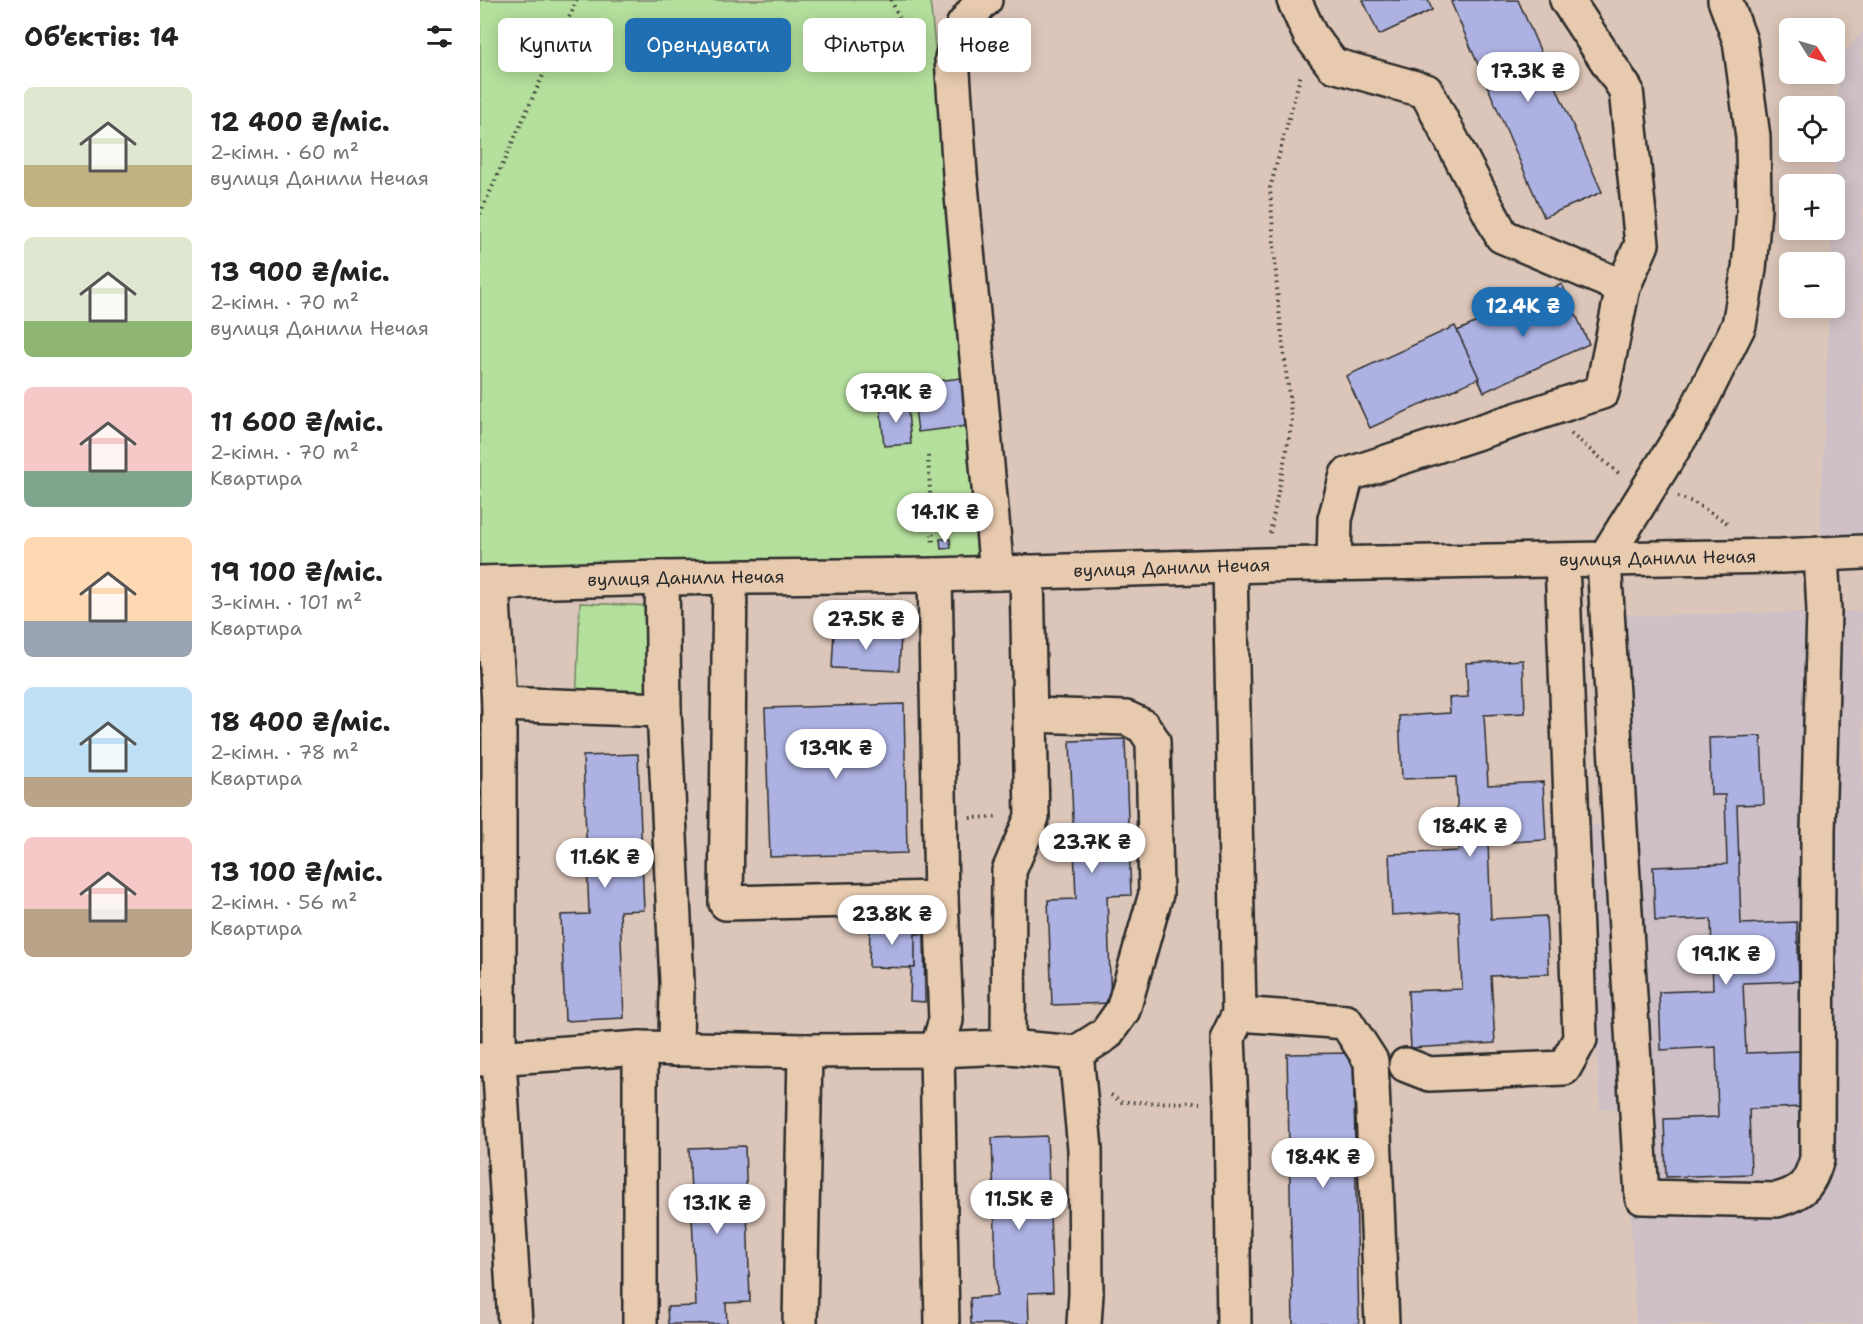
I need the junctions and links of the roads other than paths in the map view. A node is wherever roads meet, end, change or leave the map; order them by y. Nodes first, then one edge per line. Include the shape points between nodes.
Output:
1 (984, 0) edge
2 (1294, 0) edge
3 (1567, 0) edge
4 (1725, 0) edge
5 (1623, 287) junction
6 (1863, 552) edge
7 (1821, 554) junction
8 (1604, 560) junction
9 (1562, 561) junction
10 (1334, 564) junction
11 (1230, 566) junction
12 (1012, 573) junction
13 (935, 575) junction
14 (662, 578) junction
15 (730, 578) junction
16 (486, 583) edge
17 (499, 704) junction
18 (664, 710) junction
19 (1030, 714) junction
20 (941, 898) junction
21 (1239, 1014) junction
22 (1008, 1047) junction
23 (640, 1048) junction
24 (676, 1049) junction
25 (937, 1050) junction
26 (805, 1051) junction
27 (1076, 1053) junction
28 (489, 1059) edge
29 (1407, 1065) dead end
30 (515, 1324) edge
31 (640, 1324) edge
32 (800, 1324) edge
33 (942, 1324) edge
34 (1084, 1324) edge
35 (1234, 1324) edge
36 (1382, 1324) edge

1 - 12 street via 963,26 952,58 960,174
2 - 5 street via 1310,35 1333,65 1426,91 1502,236
3 - 5 street via 1626,90 1642,244
4 - 8 street via 1740,41 1753,137 1752,234 1739,325 1694,415
5 - 10 street via 1602,392 1347,475 1335,519
6 - 7 street, вулиця Данили Нечая
7 - 8 street, вулиця Данили Нечая
7 - 8 street via 1824,611 1818,832 1817,1159 1804,1189 1777,1200 1642,1197
8 - 9 street, вулиця Данили Нечая
9 - 10 street, вулиця Данили Нечая
9 - 29 street via 1580,1039 1564,1068 1429,1074
10 - 11 street, вулиця Данили Нечая
11 - 12 street, вулиця Данили Нечая
11 - 21 street
12 - 13 street, вулиця Данили Нечая
12 - 19 street
13 - 15 street, вулиця Данили Нечая
13 - 20 street
14 - 15 street, вулиця Данили Нечая
14 - 16 street, вулиця Данили Нечая
14 - 18 street
15 - 20 street via 726,903
16 - 17 street
17 - 18 street
17 - 28 street
18 - 24 street via 677,982
19 - 22 street via 1032,817 1009,871
19 - 27 street via 1126,718 1143,726 1153,741 1156,894 1123,1010 1106,1034
20 - 25 street via 946,1020
21 - 35 street via 1228,1037
21 - 36 street via 1346,1022 1371,1061
22 - 25 street
22 - 27 street
23 - 24 street
23 - 28 street
23 - 31 street
24 - 26 street
25 - 26 street
25 - 33 street
26 - 32 street
27 - 34 street via 1085,1149
28 - 30 street

